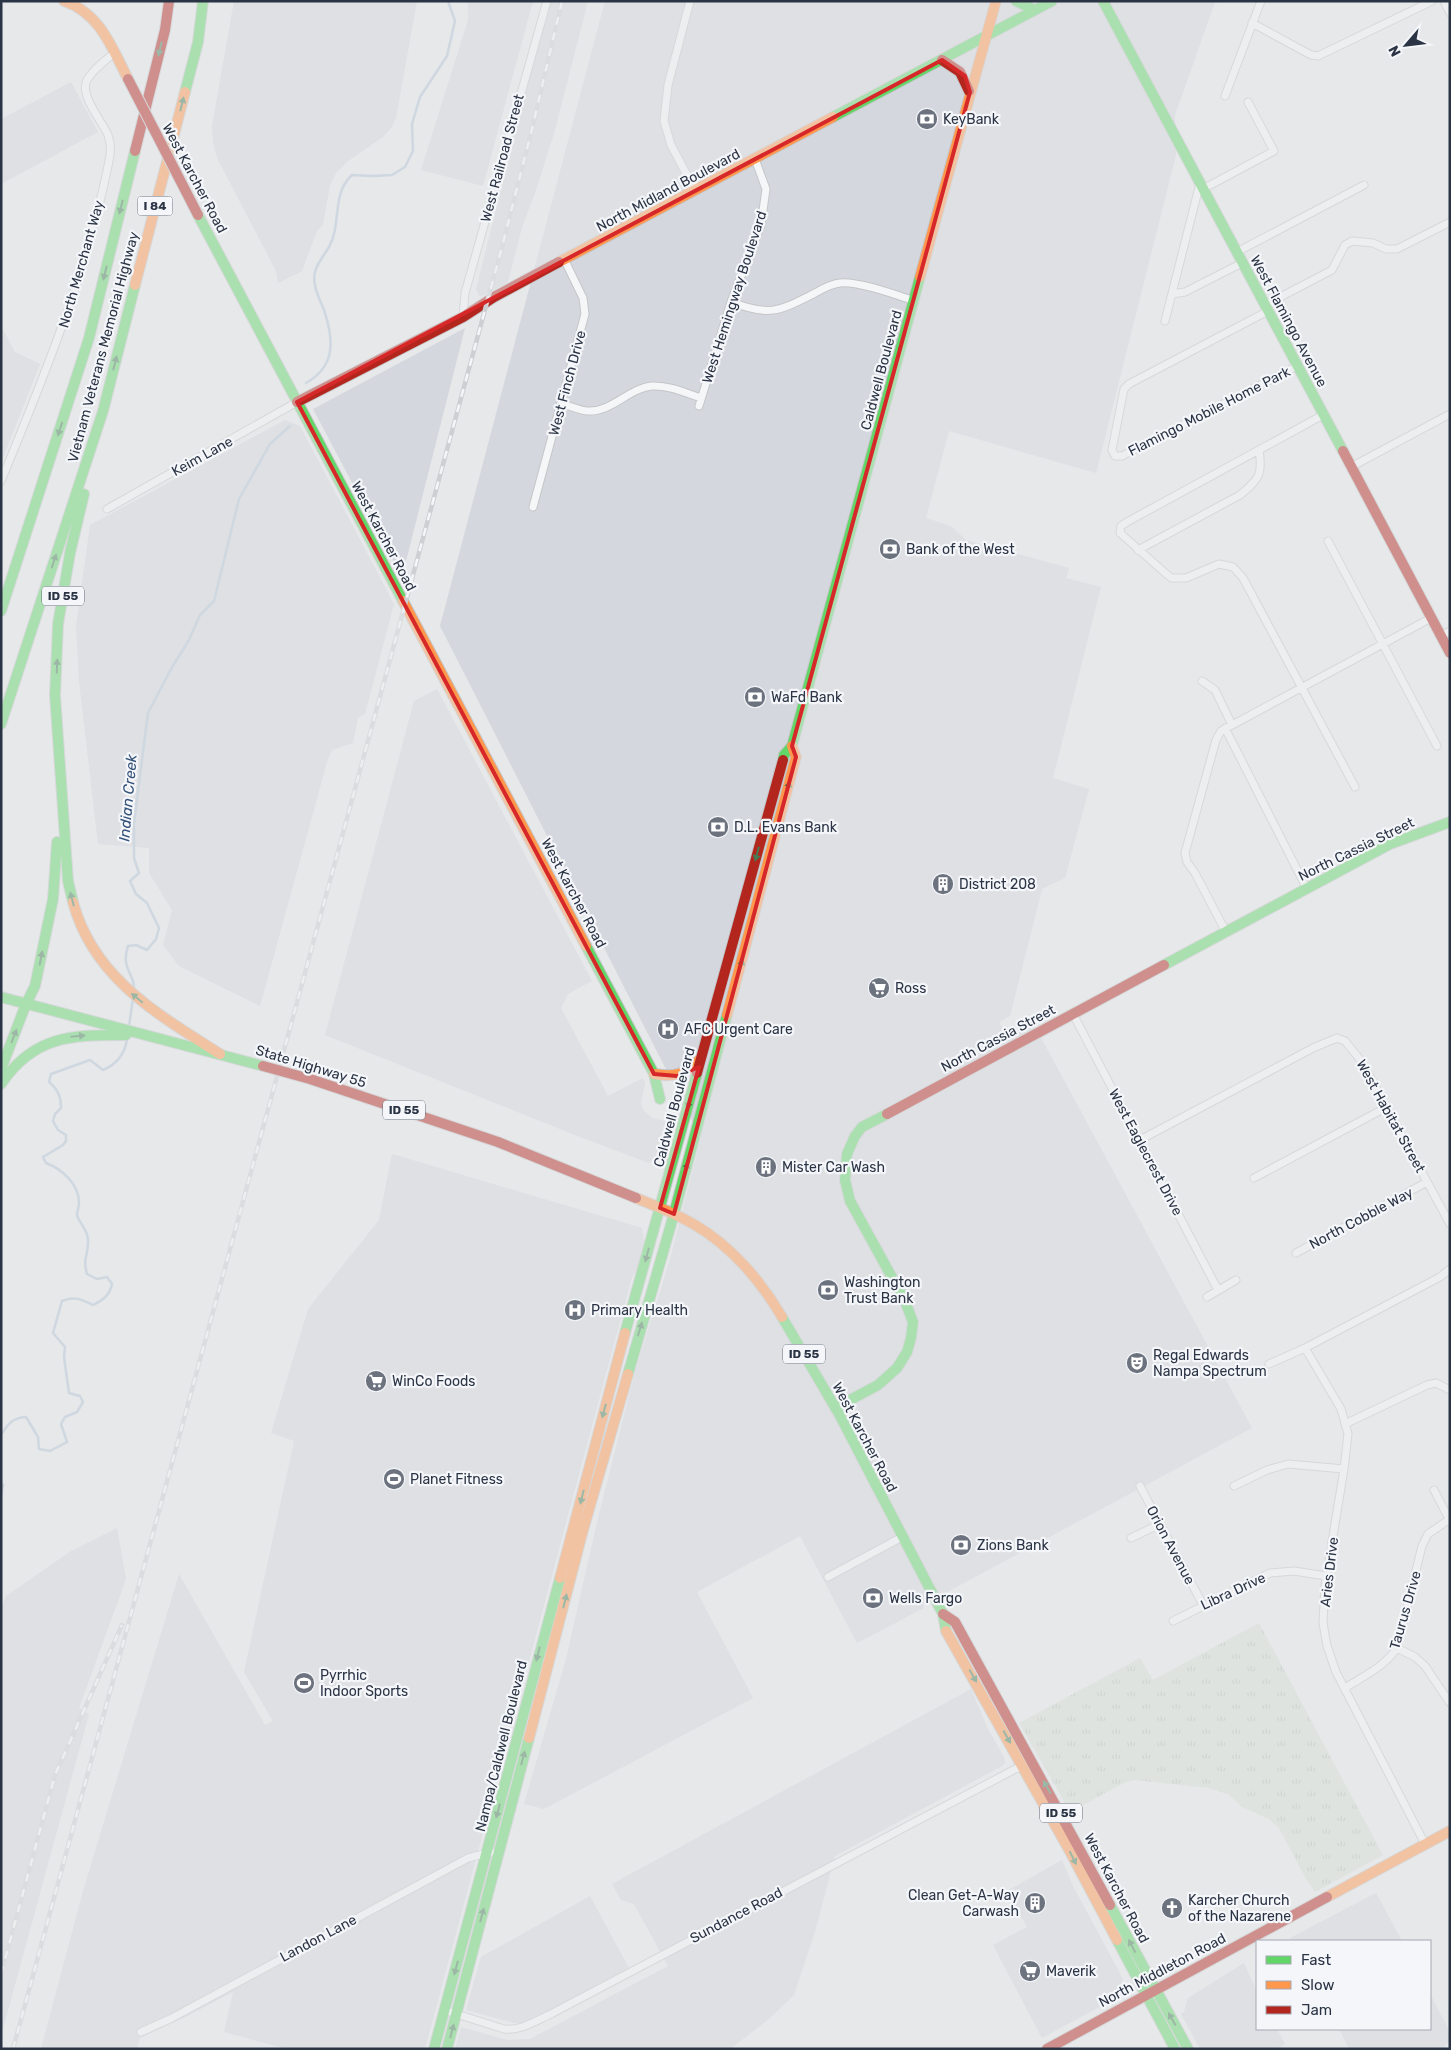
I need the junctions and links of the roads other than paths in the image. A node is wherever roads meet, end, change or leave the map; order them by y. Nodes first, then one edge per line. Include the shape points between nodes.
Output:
1 (64, 1) edge
2 (169, 1) edge
3 (203, 1) edge
4 (547, 1) edge
5 (690, 1) edge
6 (996, 1) edge
7 (1016, 1) edge
8 (1052, 1) edge
9 (1104, 1) edge
10 (1260, 1) edge
11 (1432, 1) edge
12 (1444, 1) edge
13 (1035, 10) junction
14 (1450, 13) edge
15 (1252, 23) junction
16 (986, 37) junction
17 (114, 54) junction
18 (942, 60) junction
19 (970, 92) junction
20 (1225, 96) dead end
21 (1248, 102) dead end
22 (755, 159) junction
23 (1364, 185) dead end
24 (1202, 186) junction
25 (695, 190) junction
26 (1450, 222) edge
27 (1237, 252) junction
28 (565, 260) junction
29 (1242, 263) junction
30 (1172, 294) junction
31 (914, 301) junction
32 (731, 302) junction
33 (1266, 308) junction
34 (463, 317) junction
35 (1165, 321) dead end
36 (1297, 366) junction
37 (701, 398) junction
38 (297, 402) junction
39 (561, 403) junction
40 (699, 406) dead end
41 (103, 411) junction
42 (1450, 414) edge
43 (1324, 416) junction
44 (1259, 450) junction
45 (1351, 468) junction
46 (1, 482) edge
47 (532, 506) dead end
48 (107, 509) dead end
49 (1328, 541) dead end
50 (1138, 550) junction
51 (1, 611) edge
52 (1432, 618) junction
53 (1445, 633) edge
54 (1383, 645) junction
55 (1450, 653) edge
56 (1202, 681) dead end
57 (1302, 688) junction
58 (56, 694) junction
59 (1, 724) edge
60 (1229, 726) junction
61 (792, 746) junction
62 (1437, 746) dead end
63 (1355, 786) dead end
64 (1450, 822) edge
65 (1307, 889) junction
66 (1226, 932) junction
67 (1, 997) edge
68 (26, 1004) junction
69 (1073, 1014) junction
70 (141, 1035) junction
71 (220, 1054) junction
72 (702, 1055) junction
73 (1, 1069) edge
74 (654, 1074) junction
75 (1, 1084) edge
76 (660, 1099) dead end
77 (1387, 1108) junction
78 (1140, 1140) junction
79 (1254, 1178) dead end
80 (1427, 1182) junction
81 (660, 1208) junction
82 (674, 1214) junction
83 (1450, 1224) edge
84 (1296, 1253) dead end
85 (1450, 1269) edge
86 (1236, 1280) dead end
87 (1218, 1290) junction
88 (1207, 1297) dead end
89 (1305, 1348) junction
90 (1269, 1364) dead end
91 (1450, 1390) edge
92 (835, 1408) junction
93 (1345, 1424) junction
94 (593, 1450) joint
95 (604, 1451) joint
96 (1344, 1469) junction
97 (1140, 1486) dead end
98 (1234, 1486) dead end
99 (1434, 1490) dead end
100 (1449, 1519) edge
101 (1160, 1524) junction
102 (902, 1537) junction
103 (1131, 1538) dead end
104 (1326, 1576) junction
105 (828, 1577) dead end
106 (1203, 1605) junction
107 (943, 1614) junction
108 (1173, 1621) dead end
109 (1397, 1648) junction
110 (1345, 1688) junction
111 (1450, 1703) edge
112 (1022, 1765) junction
113 (1450, 1831) edge
114 (1425, 1844) junction
115 (488, 1852) junction
116 (499, 1852) junction
117 (1156, 1989) junction
118 (1146, 1994) junction
119 (444, 2010) junction
120 (456, 2013) junction
121 (140, 2032) dead end
122 (434, 2049) edge
123 (447, 2049) edge
124 (1047, 2049) edge
125 (1175, 2049) edge
126 (1188, 2049) edge

1 - 17 main road, West Karcher Road via 84,9 98,24
2 -> 51 main road, Vietnam Veterans Memorial Highway / I 84 via 165,30 89,338
41 -> 3 main road, Vietnam Veterans Memorial Highway / I 84 via 198,42
4 - 34 street, West Railroad Street via 465,293
5 - 25 street via 668,84 664,121 671,145
6 - 16 main road, Caldwell Boulevard
7 - 13 main road
8 - 13 main road, North Midland Boulevard
9 - 24 main road, West Flamingo Avenue
10 - 15 street
11 - 15 street via 1318,56
12 - 14 street
13 - 16 main road, North Midland Boulevard
15 - 20 street
16 - 18 main road, North Midland Boulevard
16 - 19 main road, Caldwell Boulevard
17 - 38 main road, West Karcher Road, bridge
17 - 46 street, North Merchant Way via 93,71 86,82 85,92 111,147 102,191 67,316
18 - 19 main road via 965,76
18 - 22 main road, North Midland Boulevard
19 - 31 main road, Caldwell Boulevard
21 - 24 street via 1274,151
22 - 25 main road, North Midland Boulevard
22 - 32 street, West Hemingway Boulevard via 766,189 764,209 761,225
23 - 27 street
24 - 27 main road, West Flamingo Avenue
24 - 30 street
25 - 28 main road, North Midland Boulevard
26 - 33 street via 1397,249 1386,249 1373,243 1345,245 1332,270
27 - 29 main road, West Flamingo Avenue
28 - 34 main road, North Midland Boulevard
28 - 39 street, West Finch Drive via 583,298 585,314
29 - 30 street via 1185,292
29 - 33 main road, West Flamingo Avenue
30 - 35 street
31 - 32 street via 852,283 839,283 779,310 756,310
31 - 61 main road, Caldwell Boulevard
32 - 37 street, West Hemingway Boulevard
33 - 36 main road, West Flamingo Avenue
33 - 36 street, Flamingo Mobile Home Park via 1129,384 1124,389 1112,450 1115,456 1122,456
34 - 38 main road, North Midland Boulevard
36 - 43 main road, West Flamingo Avenue
37 - 39 street via 654,386 596,410 588,411
37 - 40 street, West Hemingway Boulevard
38 - 48 street, Keim Lane
38 - 74 main road, West Karcher Road
39 - 47 street, West Finch Drive
58 -> 41 main road, ID 55 via 58,624 70,553
59 -> 41 main road, Vietnam Veterans Memorial Highway / I 84
42 - 45 street
43 - 44 street
43 - 45 main road, West Flamingo Avenue
44 - 50 street via 1260,474 1240,495
44 - 50 street via 1121,526 1120,533
45 - 52 main road, West Flamingo Avenue
49 - 54 street
50 - 57 street via 1171,578 1186,578 1220,564 1232,567 1243,578
52 - 53 main road, West Flamingo Avenue
52 - 54 street
53 - 55 main road, West Flamingo Avenue
54 - 57 street
54 - 62 street
56 - 60 street via 1215,690
57 - 60 street
57 - 63 street
68 -> 58 main road via 36,986 53,899 58,844
71 -> 58 main road, ID 55 via 128,991 90,944 77,916 68,881 64,844
60 - 65 street
60 - 66 street via 1216,740 1185,853
61 -> 72 main road, Caldwell Boulevard via 784,755
82 -> 61 main road, Caldwell Boulevard via 796,757
64 - 65 main road, North Cassia Street via 1390,844
65 - 66 main road, North Cassia Street
66 - 69 main road, North Cassia Street
67 - 68 main road, State Highway 55 / ID 55
68 - 70 main road, State Highway 55 / ID 55
73 -> 68 main road
69 - 78 street, West Eaglecrest Drive
69 - 92 main road, North Cassia Street via 874,1120 862,1127 854,1138 844,1161 846,1189 906,1301 913,1322 912,1338 897,1368 878,1385
70 - 71 main road, State Highway 55 / ID 55
75 -> 70 main road via 16,1064 32,1050 49,1042 70,1036
71 - 81 main road, State Highway 55 / ID 55, bridge via 310,1079 498,1142
72 - 74 main road via 690,1071 677,1076
72 -> 81 main road, Caldwell Boulevard
74 - 76 main road, West Karcher Road
77 - 78 street, West Habitat Street via 1362,1062 1345,1041 1337,1038
77 - 79 street
77 - 80 street, West Habitat Street
78 - 87 street, West Eaglecrest Drive
80 - 83 street, West Habitat Street
80 - 84 street, North Cobble Way
81 - 82 main road, West Karcher Road / ID 55
81 -> 94 main road, Caldwell Boulevard
82 - 92 main road, West Karcher Road / ID 55 via 717,1240 764,1290
95 -> 82 main road, Caldwell Boulevard
85 - 89 street
86 - 87 street
87 - 88 street
89 - 90 street
89 - 93 street, Aries Drive via 1341,1409
91 - 93 street via 1436,1383 1427,1385
92 - 102 main road, West Karcher Road / ID 55
93 - 96 street, Aries Drive via 1348,1434
94 -> 115 main road, Nampa/Caldwell Boulevard
116 -> 95 main road, Nampa/Caldwell Boulevard
96 - 98 street via 1288,1464
96 - 104 street, Aries Drive
97 - 101 street, Orion Avenue
99 - 100 street
100 - 109 street, Taurus Drive via 1428,1534 1422,1546
101 - 103 street
101 - 106 street, Orion Avenue
102 - 105 street
102 - 107 main road, West Karcher Road / ID 55
104 - 106 street, Libra Drive via 1294,1571 1270,1573
104 - 110 street, Aries Drive via 1324,1623 1327,1646
106 - 108 street, Libra Drive
107 -> 112 main road, West Karcher Road / ID 55 via 945,1628
117 -> 107 main road, West Karcher Road / ID 55 via 955,1622
109 - 110 street, Taurus Drive via 1378,1668
109 - 111 street via 1425,1666
110 - 114 street, Aries Drive
112 -> 118 main road, West Karcher Road / ID 55
112 - 120 street, Sundance Road via 549,2016 513,2030
113 - 114 main road, North Middleton Road
114 - 117 main road, North Middleton Road
115 - 116 street, Landon Lane
115 -> 119 main road, Nampa/Caldwell Boulevard
115 - 121 street, Landon Lane via 468,1858 172,2018
120 -> 116 main road, Nampa/Caldwell Boulevard
117 - 118 main road, North Middleton Road
126 -> 117 main road, West Karcher Road / ID 55
118 - 124 main road, North Middleton Road
118 - 125 main road, West Karcher Road / ID 55
119 - 120 street, Sundance Road
119 - 122 main road, Nampa/Caldwell Boulevard
123 -> 120 main road

